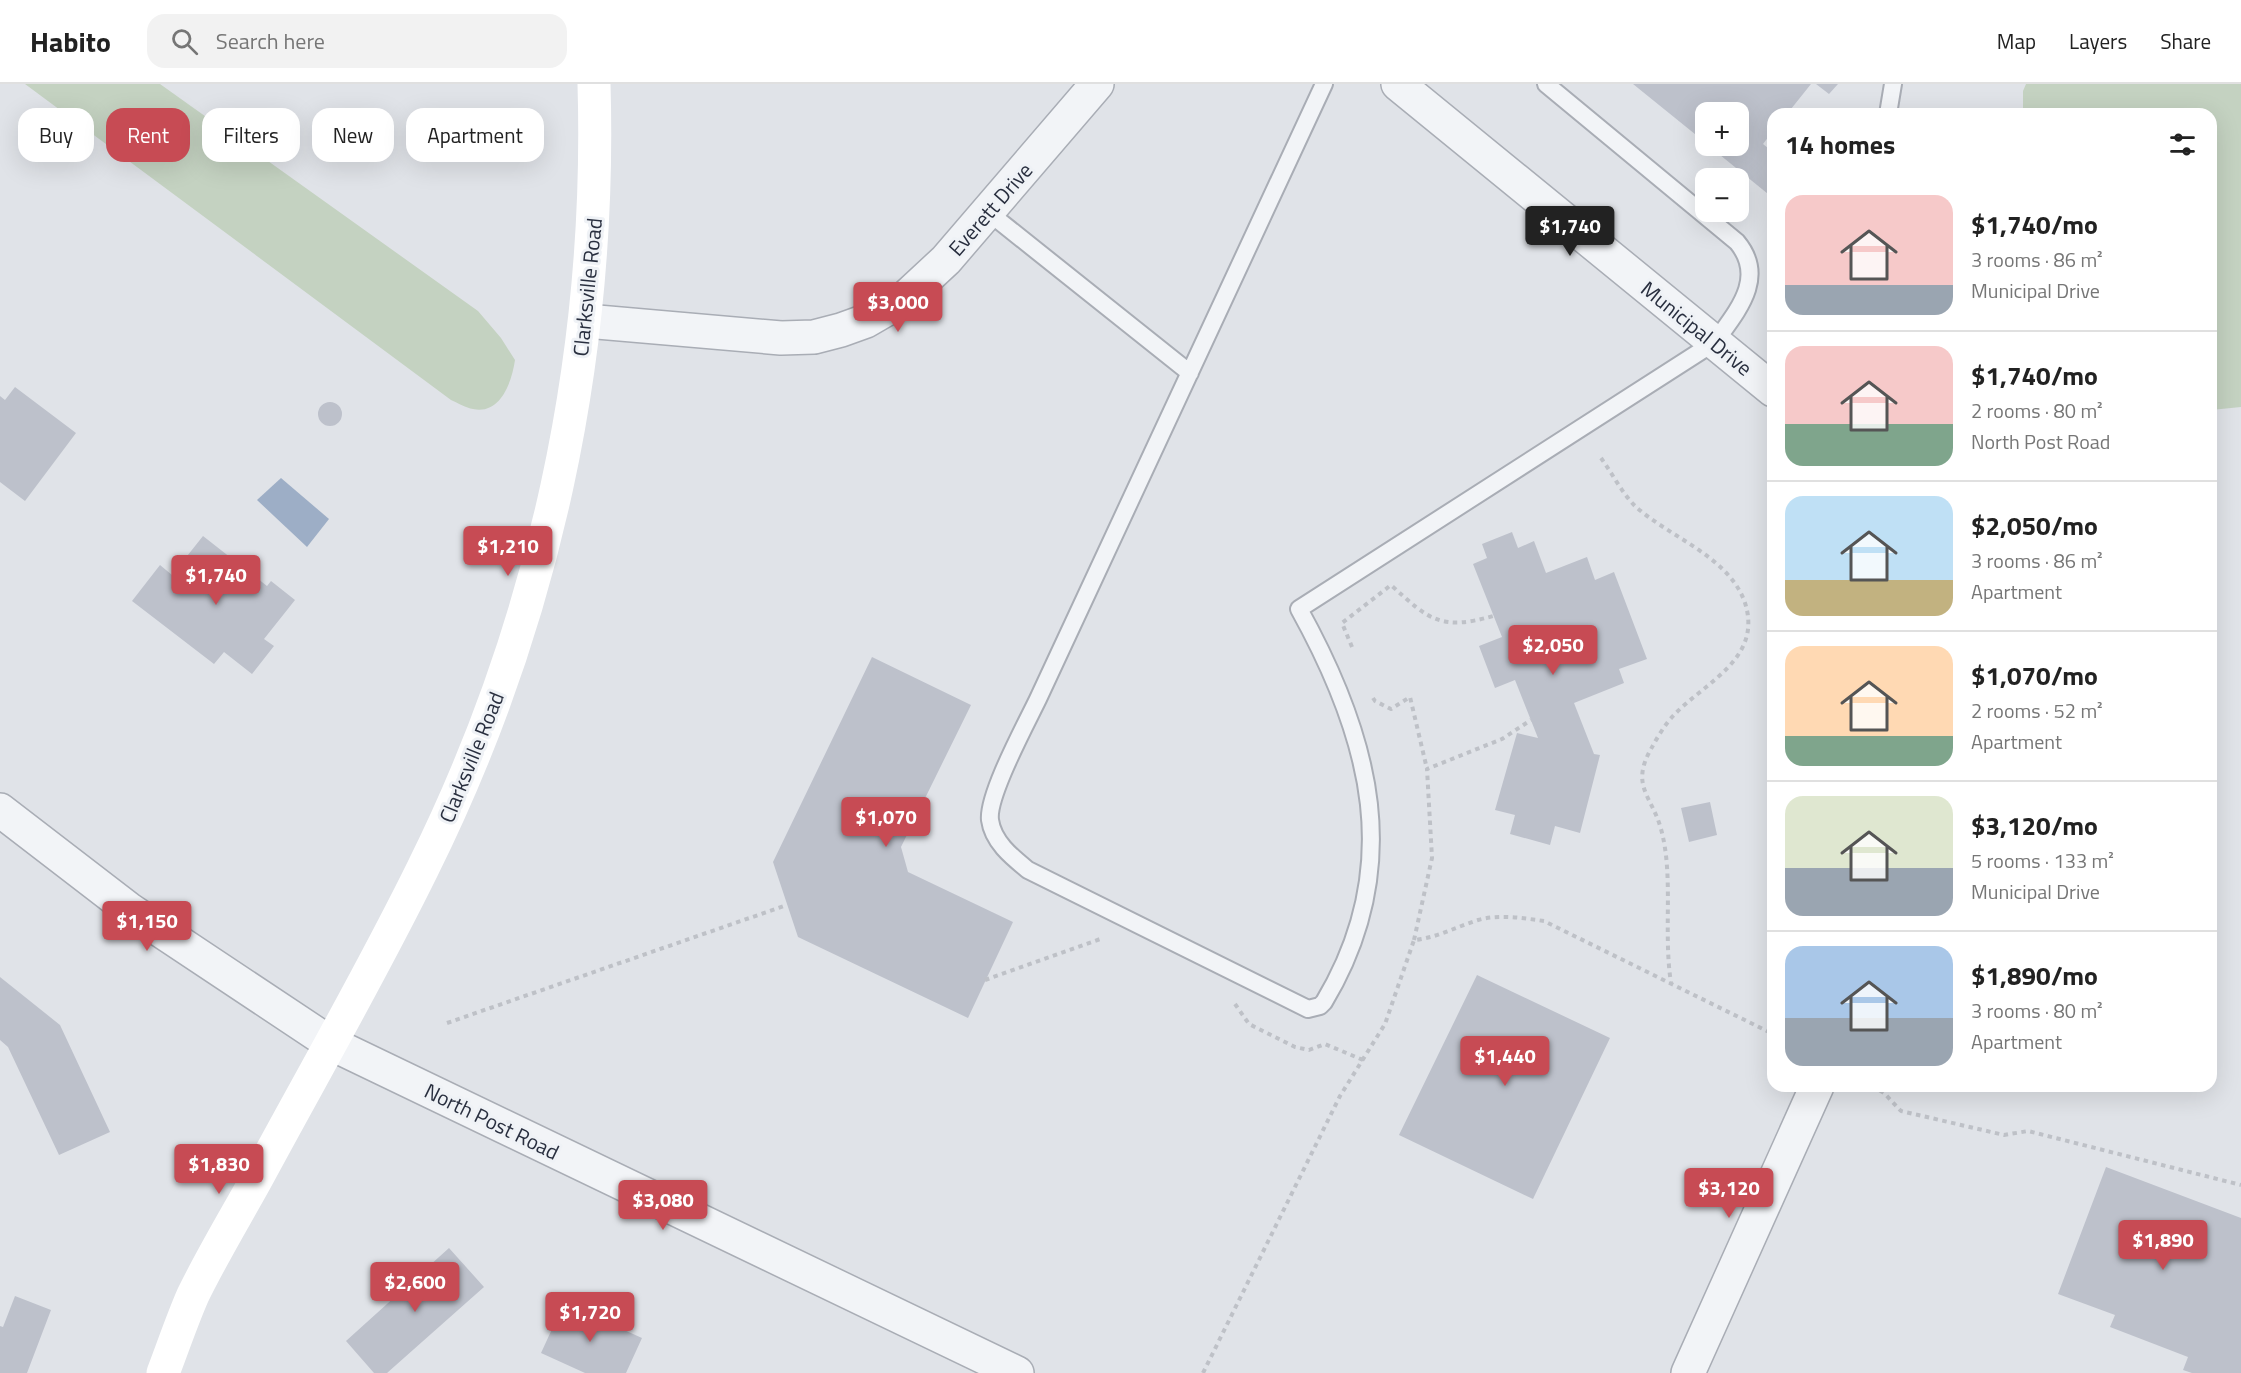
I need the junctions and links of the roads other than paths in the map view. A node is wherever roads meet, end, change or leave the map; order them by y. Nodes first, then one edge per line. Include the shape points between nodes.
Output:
1 (594, 84) edge
2 (1097, 84) edge
3 (1324, 84) edge
4 (1398, 84) edge
5 (1546, 84) edge
6 (1893, 84) edge
7 (1889, 108) edge
8 (988, 212) junction
9 (586, 321) junction
10 (1715, 342) junction
11 (1190, 373) junction
12 (1767, 385) edge
13 (0, 810) edge
14 (330, 1043) junction
15 (1814, 1092) edge
16 (163, 1373) edge
17 (1017, 1373) edge
18 (1688, 1373) edge

1 - 9 street, Clarksville Road via 594,231
2 - 8 street, Everett Drive
3 - 11 lane
4 - 10 street, Municipal Drive
5 - 10 lane via 1743,249 1750,265 1748,294
6 - 7 lane
8 - 9 street, Everett Drive via 946,260 904,299 841,330 814,337 782,338
8 - 11 lane
9 - 14 street, Clarksville Road via 570,427 550,518 512,652 471,761 423,868
10 - 11 lane via 1299,609 1328,661 1349,711 1364,771 1370,819 1370,872 1359,928 1333,987 1320,1006 1312,1009 1043,878 1014,858 997,840 989,818 992,802
10 - 12 street, Municipal Drive
13 - 14 street, North Post Road via 130,910
14 - 16 street, Clarksville Road via 193,1296
14 - 17 street, North Post Road
15 - 18 street

